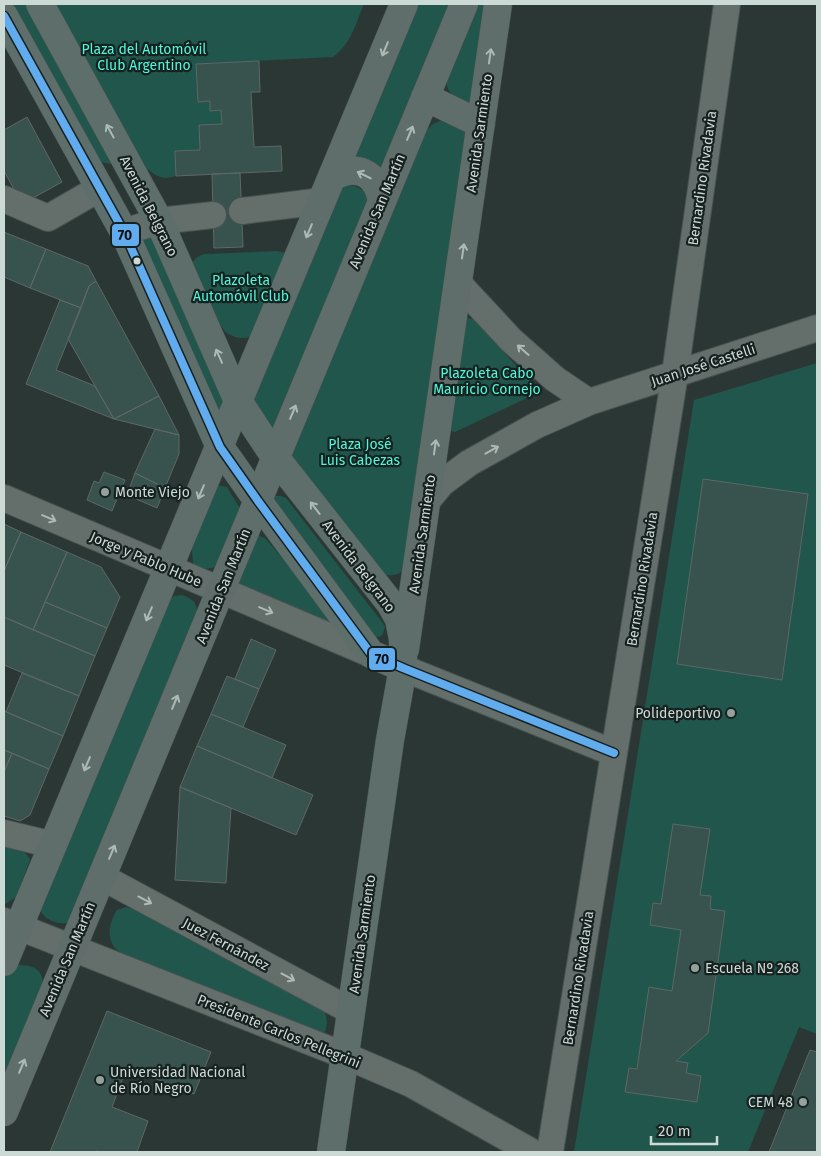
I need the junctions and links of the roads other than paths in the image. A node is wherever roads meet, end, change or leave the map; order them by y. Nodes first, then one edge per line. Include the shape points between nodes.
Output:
1 (40, 4) edge
2 (404, 4) edge
3 (464, 4) edge
4 (498, 4) edge
5 (727, 4) edge
6 (4, 16) edge
7 (425, 97) junction
8 (481, 124) junction
9 (100, 188) junction
10 (327, 189) junction
11 (4, 198) edge
12 (382, 201) junction
13 (242, 211) dead end
14 (213, 215) dead end
15 (159, 221) junction
16 (124, 232) junction
17 (458, 283) junction
18 (817, 328) edge
19 (675, 374) junction
20 (238, 401) junction
21 (589, 402) junction
22 (220, 447) junction
23 (275, 458) junction
24 (4, 498) edge
25 (258, 501) junction
26 (427, 501) junction
27 (168, 569) junction
28 (221, 591) junction
29 (371, 654) junction
30 (402, 668) junction
31 (614, 753) junction
32 (4, 833) edge
33 (53, 845) junction
34 (102, 877) junction
35 (11, 924) edge
36 (72, 949) junction
37 (4, 962) edge
38 (351, 1011) junction
39 (346, 1056) junction
40 (4, 1112) edge
41 (331, 1152) edge
42 (532, 1152) edge
43 (550, 1152) edge

15 -> 1 highway, Avenida Belgrano
2 -> 10 main road
3 - 7 main road, Avenida San Martín
8 -> 4 main road, Avenida Sarmiento
5 - 19 street, Bernardino Rivadavia
6 - 9 highway
7 - 8 main road
12 -> 7 main road, Avenida San Martín
17 -> 8 main road, Avenida Sarmiento
9 - 11 street via 48,218
9 - 16 highway
12 -> 10 main road via 373,179 353,170 343,171
10 - 13 street
10 -> 20 main road
23 -> 12 main road, Avenida San Martín
14 - 15 street
15 - 16 street
20 -> 15 highway, Avenida Belgrano
16 - 22 highway
21 -> 17 street via 556,379 511,340
26 -> 17 main road, Avenida Sarmiento
18 - 19 street, Juan José Castelli
19 - 21 street, Juan José Castelli
19 - 31 street, Bernardino Rivadavia
20 - 22 main road
20 - 23 highway, Avenida Belgrano
26 -> 21 street, Juan José Castelli via 442,483 469,462 537,425
22 - 25 highway
22 -> 27 main road
23 - 25 main road, Avenida San Martín
30 -> 23 highway, Avenida Belgrano via 403,639 399,619 390,603
24 -> 27 street, Jorge y Pablo Hube
25 - 28 main road, Avenida San Martín
25 - 29 highway
26 - 30 main road, Avenida Sarmiento
27 - 28 street, Jorge y Pablo Hube
27 -> 33 main road
28 -> 29 street, Jorge y Pablo Hube
34 -> 28 main road, Avenida San Martín
29 - 30 highway
30 - 31 street
30 - 38 highway, Avenida Sarmiento
31 - 43 street, Bernardino Rivadavia
32 - 33 street
33 - 35 main road
34 - 36 main road, Avenida San Martín
34 -> 38 street, Juez Fernández
35 - 36 street, Presidente Carlos Pellegrini
35 - 37 main road
36 - 39 street, Presidente Carlos Pellegrini
40 -> 36 main road, Avenida San Martín
38 - 39 highway, Avenida Sarmiento
39 - 41 highway, Avenida Sarmiento
39 - 42 street, Presidente Carlos Pellegrini via 411,1084

